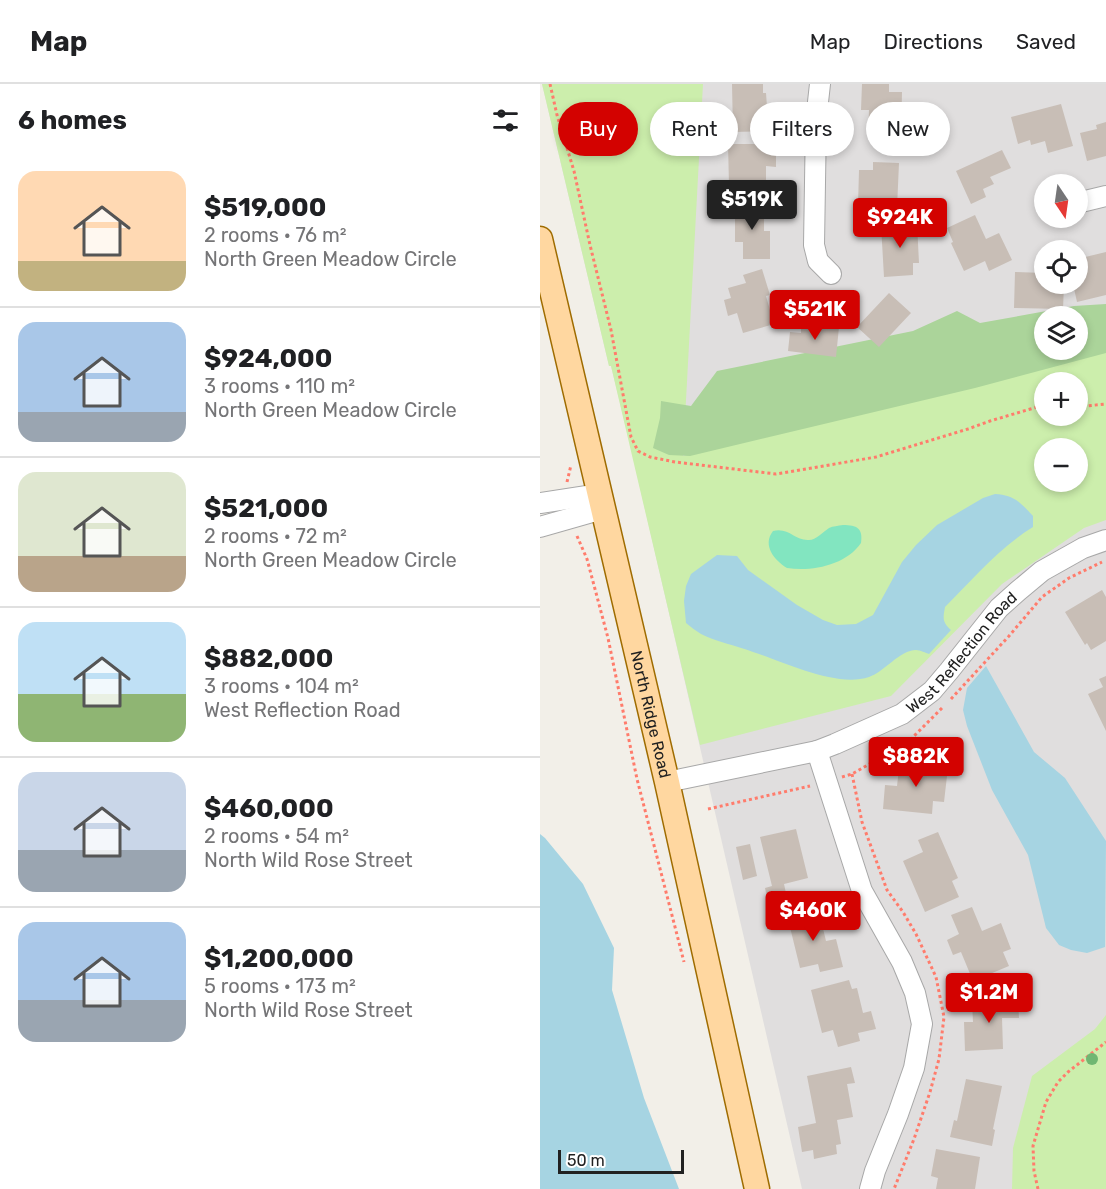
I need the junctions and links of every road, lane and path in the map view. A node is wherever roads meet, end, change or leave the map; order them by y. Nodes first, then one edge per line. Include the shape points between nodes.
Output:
1 (550, 84) edge
2 (820, 84) edge
3 (1106, 196) edge
4 (1088, 200) edge
5 (540, 239) edge
6 (831, 274) dead end
7 (1106, 404) edge
8 (1088, 406) edge
9 (1034, 408) edge
10 (571, 463) dead end
11 (602, 502) junction
12 (540, 503) edge
13 (571, 508) junction
14 (540, 527) edge
15 (1106, 540) edge
16 (817, 751) junction
17 (667, 782) junction
18 (684, 962) dead end
19 (1106, 1042) edge
20 (757, 1189) edge
21 (870, 1189) edge
22 (1038, 1189) edge

1 - 9 path via 638,450 675,462 776,474 876,457
2 - 6 street via 814,246 819,261
3 - 4 street
5 - 11 main road, North Ridge Road
7 - 8 path
10 - 13 path via 567,486
11 - 13 street
11 - 17 main road, North Ridge Road
12 - 13 street
13 - 14 street
13 - 18 path via 608,638 637,779
15 - 16 street, West Reflection Road via 1083,548 1026,584 999,608 932,691 902,714
16 - 17 street, West Reflection Road
16 - 21 street via 862,891 902,962 922,1024 914,1068
17 - 20 main road, North Ridge Road
19 - 22 path via 1058,1082 1046,1102 1033,1146

